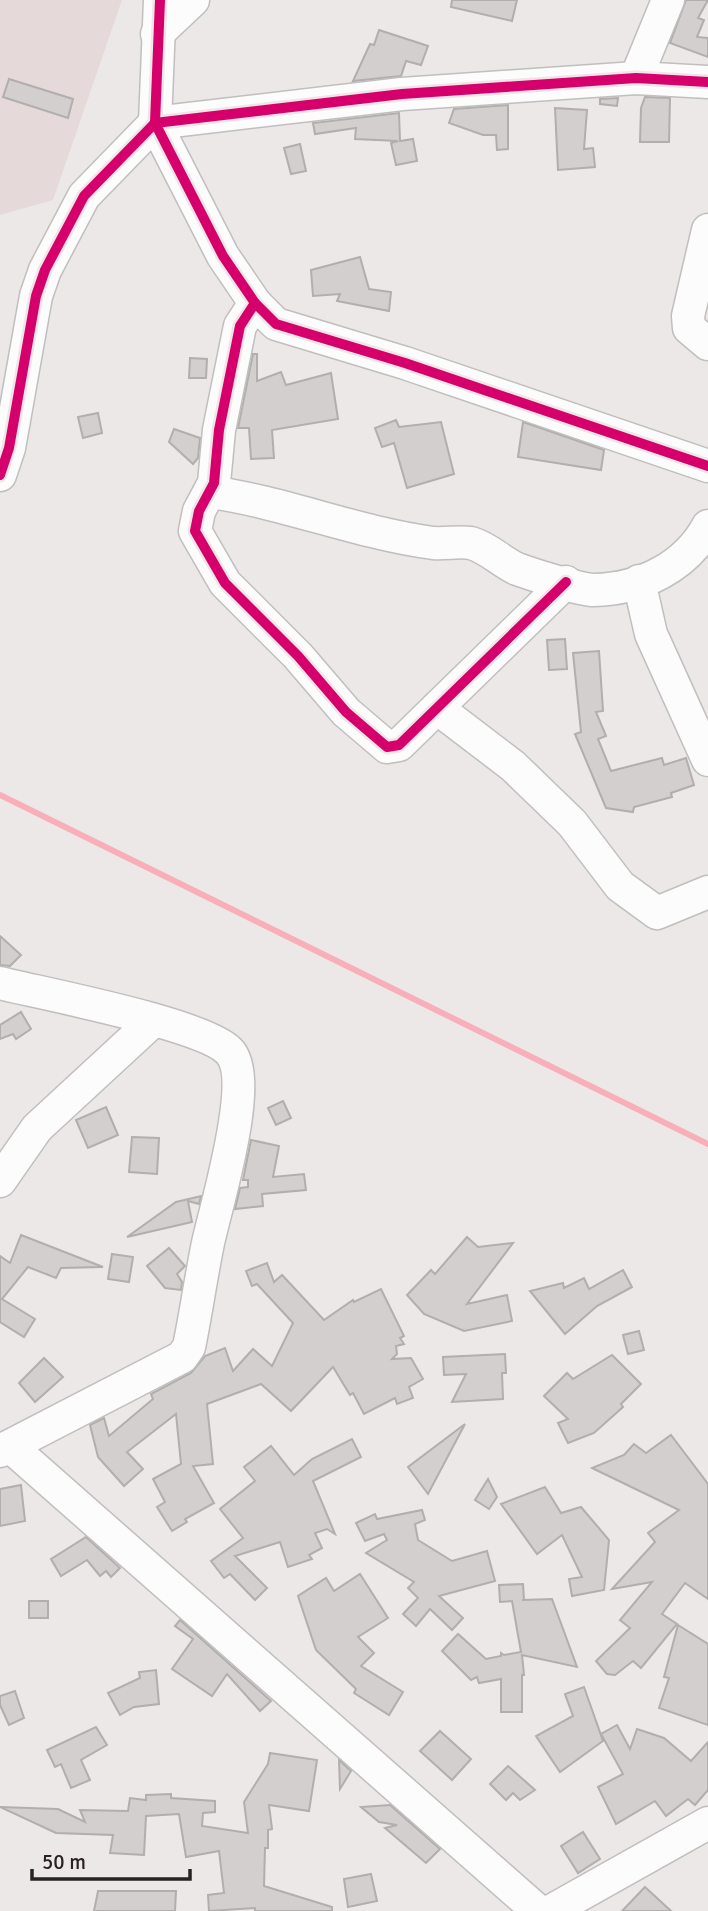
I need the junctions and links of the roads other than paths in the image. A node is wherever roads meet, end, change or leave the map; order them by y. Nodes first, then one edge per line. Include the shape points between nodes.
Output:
1 (160, 0) edge
2 (193, 0) edge
3 (668, 0) edge
4 (157, 34) junction
5 (636, 78) junction
6 (708, 82) edge
7 (155, 123) junction
8 (708, 230) edge
9 (255, 303) junction
10 (708, 344) edge
11 (708, 466) edge
12 (0, 475) edge
13 (211, 492) junction
14 (708, 526) edge
15 (639, 581) junction
16 (566, 582) junction
17 (437, 708) junction
18 (708, 760) edge
19 (708, 892) edge
20 (0, 983) edge
21 (154, 1020) junction
22 (0, 1181) edge
23 (6, 1449) edge
24 (708, 1823) edge
25 (538, 1911) edge
26 (551, 1911) edge

1 - 4 street
2 - 4 street
3 - 5 street
4 - 7 street
5 - 6 street
5 - 7 street via 344,99
7 - 9 street via 223,256
7 - 12 street via 84,196 45,270
8 - 10 street via 688,316 689,328
9 - 11 street via 276,324
9 - 13 street via 240,326
13 - 16 street via 435,543 468,543 516,568
13 - 17 street via 199,510 195,531 225,583 346,712 393,748
14 - 15 street via 681,562
15 - 16 street via 592,590
15 - 18 street via 651,634
16 - 17 street
17 - 19 street via 513,766 572,823 620,886 647,907 657,913
20 - 21 street
21 - 22 street via 37,1128
21 - 23 street via 219,1042 231,1052 237,1073 236,1122 189,1347 182,1357
23 - 25 street
24 - 26 street

